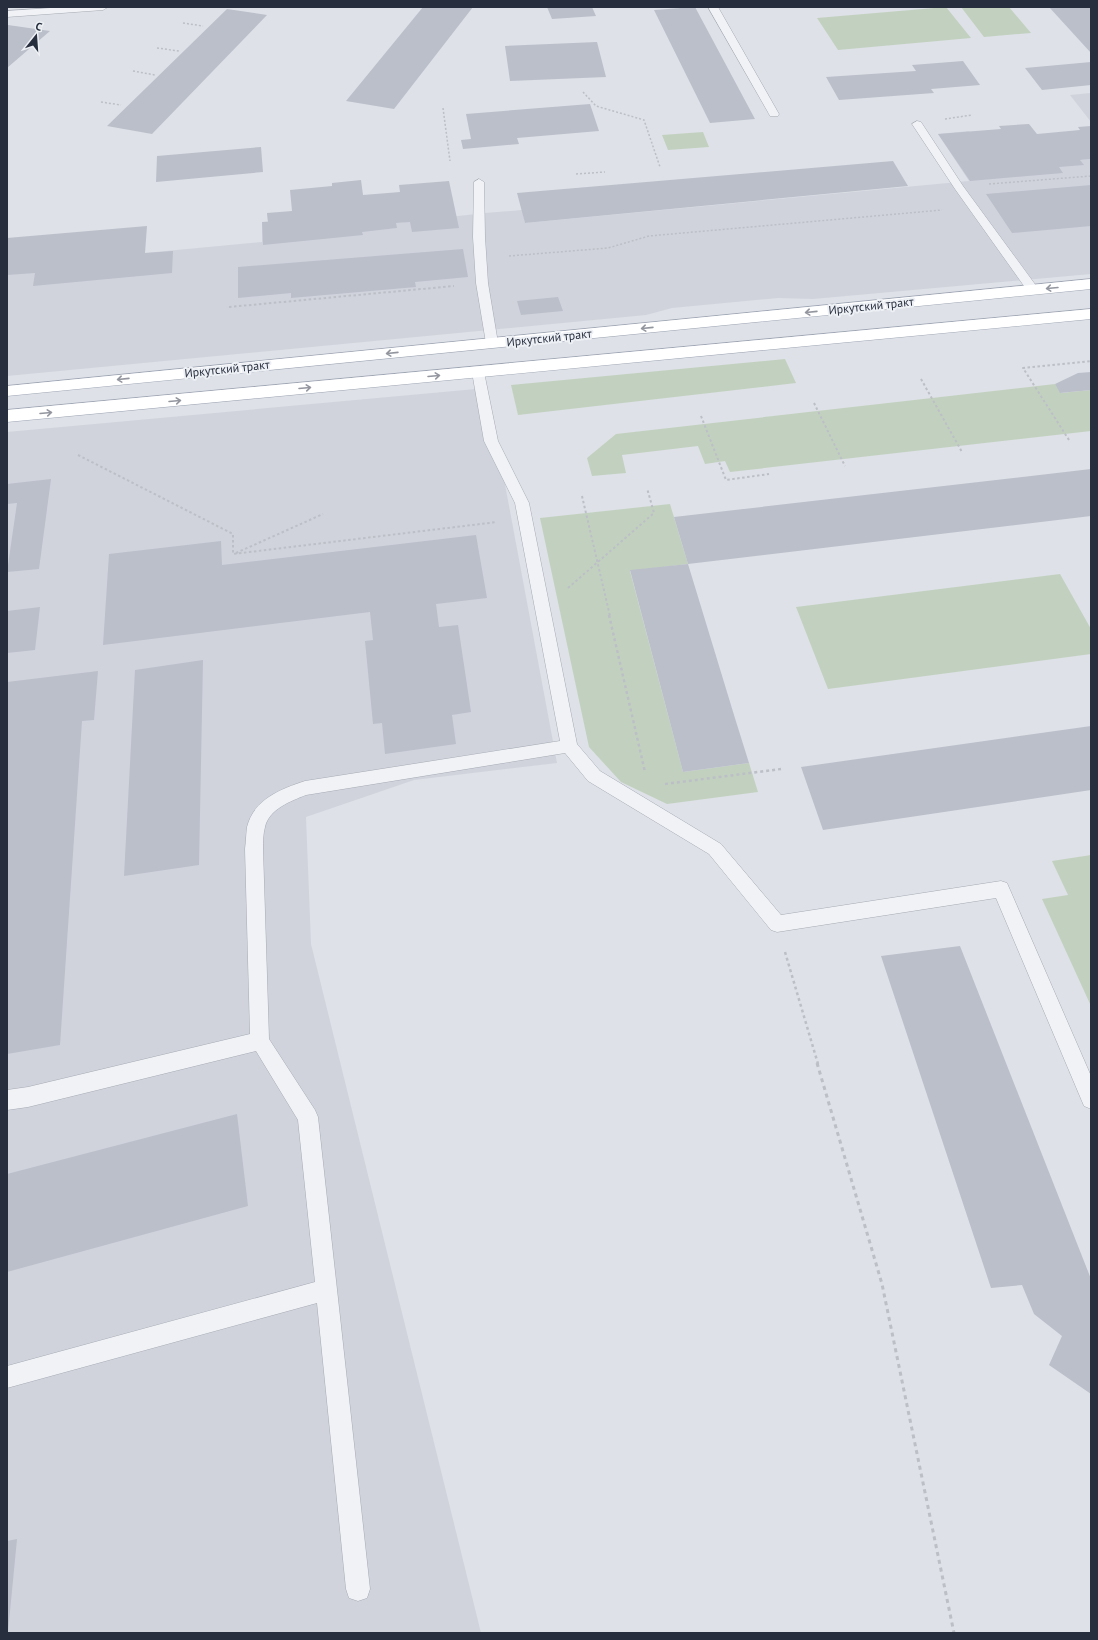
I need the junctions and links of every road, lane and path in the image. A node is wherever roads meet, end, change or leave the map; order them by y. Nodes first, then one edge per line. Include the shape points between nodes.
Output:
1 (103, 7) edge
2 (713, 7) edge
3 (7, 14) edge
4 (183, 23) dead end
5 (203, 26) dead end
6 (157, 48) dead end
7 (179, 51) dead end
8 (133, 71) dead end
9 (155, 75) dead end
10 (583, 92) dead end
11 (101, 102) dead end
12 (121, 105) dead end
13 (443, 108) dead end
14 (774, 114) dead end
15 (917, 124) dead end
16 (450, 161) dead end
17 (660, 167) dead end
18 (605, 172) dead end
19 (576, 174) dead end
20 (1091, 176) edge
21 (479, 182) dead end
22 (959, 187) junction
23 (973, 207) junction
24 (480, 259) junction
25 (482, 283) junction
26 (1091, 284) edge
27 (1033, 290) junction
28 (230, 307) dead end
29 (1091, 314) edge
30 (492, 343) junction
31 (1091, 361) edge
32 (478, 372) junction
33 (921, 379) dead end
34 (7, 391) edge
35 (814, 403) dead end
36 (7, 416) edge
37 (701, 416) dead end
38 (1069, 440) dead end
39 (962, 452) dead end
40 (78, 455) dead end
41 (845, 466) dead end
42 (769, 474) dead end
43 (647, 488) dead end
44 (582, 496) dead end
45 (323, 514) dead end
46 (525, 519) junction
47 (233, 554) junction
48 (597, 563) junction
49 (543, 611) junction
50 (568, 746) junction
51 (781, 769) dead end
52 (646, 778) dead end
53 (664, 784) dead end
54 (777, 924) junction
55 (260, 1041) junction
56 (1091, 1099) edge
57 (7, 1100) edge
58 (326, 1290) junction
59 (7, 1377) edge
60 (358, 1589) dead end
61 (954, 1633) edge

1 - 3 lane
2 - 14 lane
4 - 5 path
6 - 7 path
8 - 9 path
10 - 17 path via 596,106 644,120
11 - 12 path
13 - 16 path
15 - 22 lane
18 - 19 path
20 - 22 path
21 - 24 lane
22 - 23 lane
23 - 24 path via 649,236 608,248
23 - 27 lane
24 - 25 lane
25 - 28 path
25 - 30 lane
26 -> 27 main road, Иркутский тракт
27 -> 30 main road, Иркутский тракт
29 - 32 main road, Иркутский тракт
30 -> 34 main road, Иркутский тракт
31 - 38 path via 1023,368
36 -> 32 main road, Иркутский тракт
32 - 46 lane via 491,441 522,503
33 - 39 path
35 - 41 path
37 - 42 path via 726,480
40 - 47 path via 233,534
43 - 48 path via 654,513
44 - 48 path
45 - 47 path
46 - 47 path
46 - 49 lane
48 - 49 path
48 - 52 path
49 - 50 lane
50 - 54 lane via 594,776 715,849
50 - 55 lane via 305,788 284,796 265,808 256,827 254,849
51 - 53 path
54 - 56 lane via 1001,889
54 - 61 path via 882,1284
55 - 57 lane
55 - 58 lane via 308,1117
58 - 59 lane
58 - 60 lane

